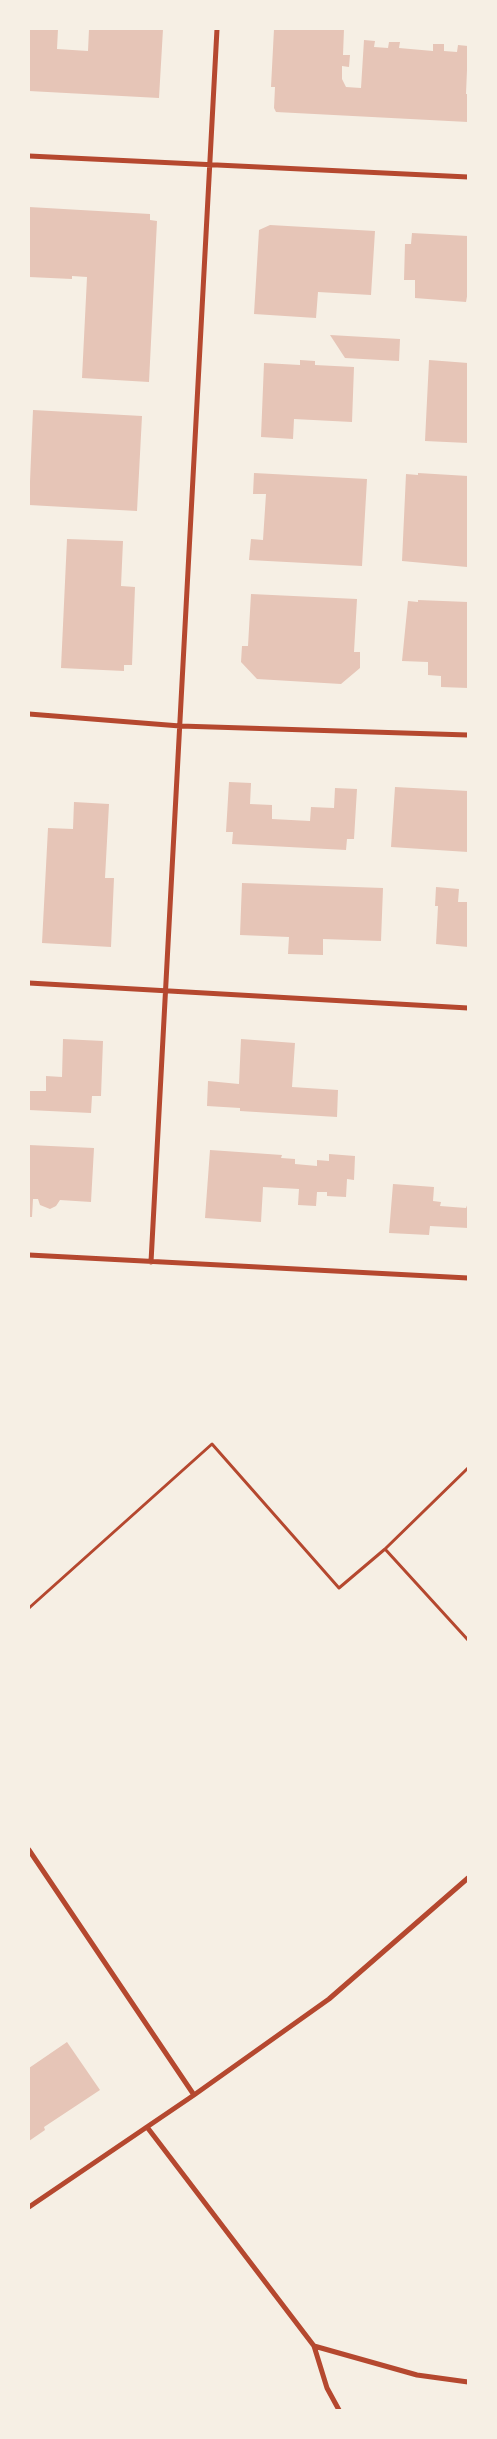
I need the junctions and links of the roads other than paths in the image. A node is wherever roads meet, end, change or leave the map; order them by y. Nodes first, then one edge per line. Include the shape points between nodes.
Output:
1 (218, 29) edge
2 (29, 156) edge
3 (210, 164) junction
4 (468, 177) edge
5 (29, 714) edge
6 (180, 726) junction
7 (468, 735) edge
8 (29, 983) edge
9 (165, 991) junction
10 (468, 1008) edge
11 (29, 1255) edge
12 (151, 1262) junction
13 (468, 1278) edge
14 (29, 1850) edge
15 (468, 1878) edge
16 (194, 2095) junction
17 (148, 2127) junction
18 (29, 2207) edge
19 (314, 2346) junction
20 (468, 2382) edge
21 (339, 2410) edge

1 - 3 street
2 - 3 street
3 - 4 street
3 - 6 street
5 - 6 street
6 - 7 street
6 - 9 street
8 - 9 street
9 - 10 street
9 - 12 street
11 - 12 street
12 - 13 street
14 - 16 street
15 - 16 street via 329,1999
16 - 17 street
17 - 18 street
17 - 19 street
19 - 20 street via 417,2375
19 - 21 street via 327,2388

